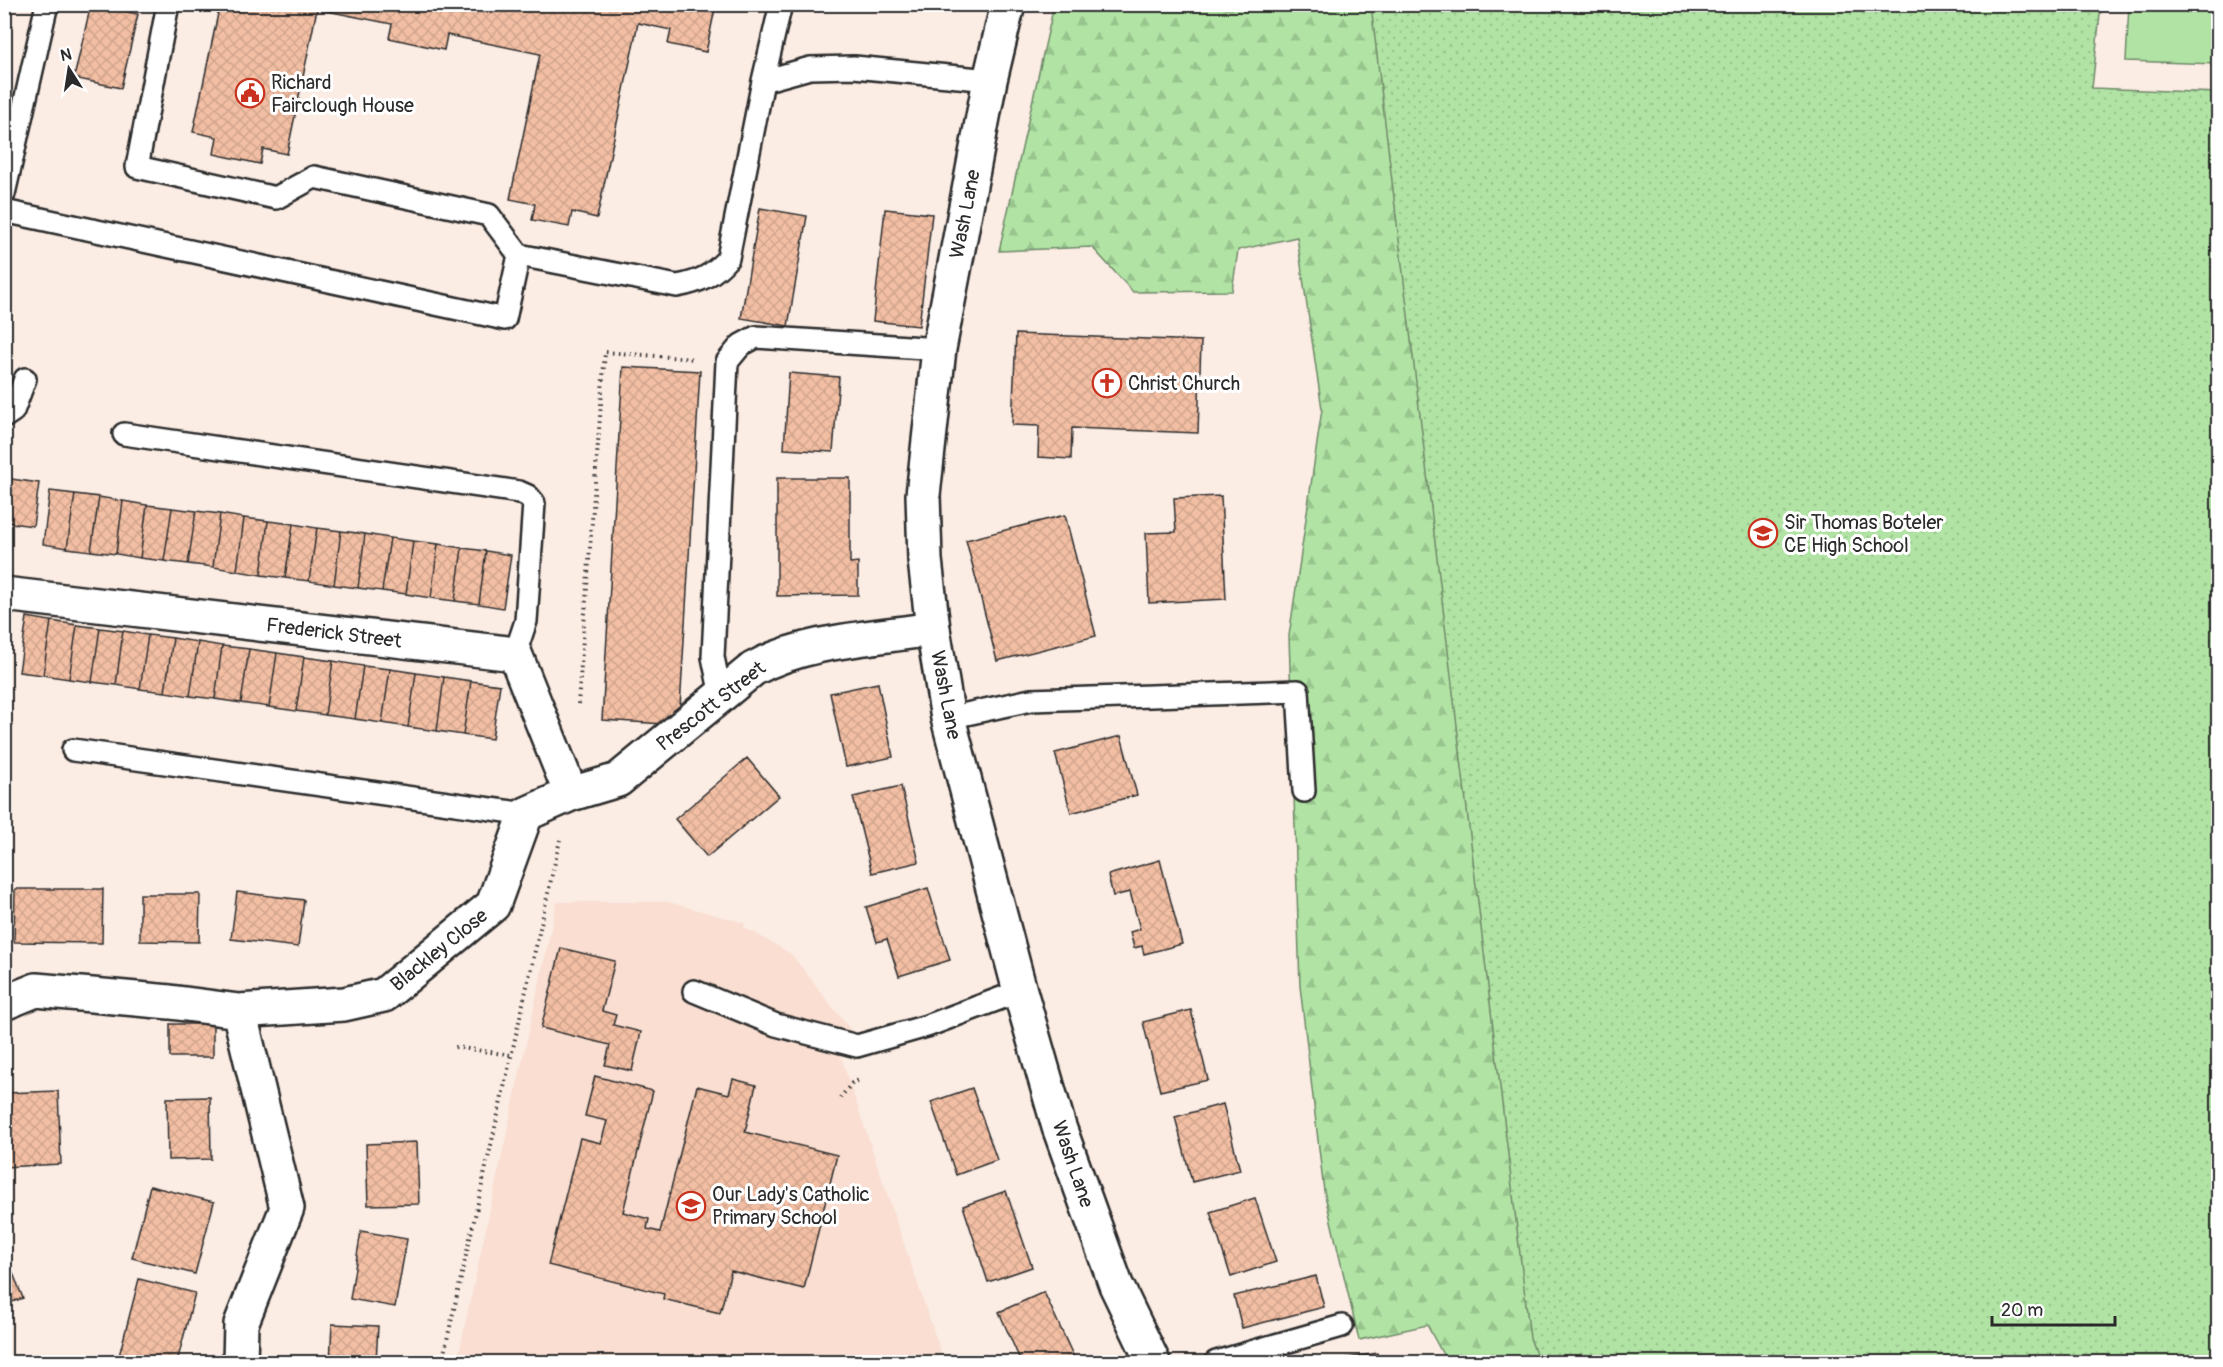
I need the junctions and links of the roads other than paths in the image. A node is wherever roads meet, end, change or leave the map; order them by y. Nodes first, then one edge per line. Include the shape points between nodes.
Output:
1 (47, 4) edge
2 (168, 4) edge
3 (781, 4) edge
4 (1008, 4) edge
5 (990, 80) junction
6 (763, 81) junction
7 (4, 194) edge
8 (4, 211) edge
9 (519, 255) junction
10 (939, 349) junction
11 (25, 379) dead end
12 (4, 417) edge
13 (124, 434) dead end
14 (4, 594) edge
15 (933, 629) junction
16 (515, 654) junction
17 (721, 696) junction
18 (948, 718) junction
19 (73, 750) dead end
20 (1304, 791) dead end
21 (571, 794) junction
22 (526, 814) junction
23 (694, 991) dead end
24 (1020, 992) junction
25 (4, 1003) edge
26 (239, 1011) junction
27 (1341, 1326) dead end
28 (240, 1362) edge
29 (1153, 1362) edge
30 (1216, 1362) edge

1 - 7 lane
2 - 9 lane via 137,167 276,198 314,177 489,215
3 - 6 lane
4 - 5 street, Wash Lane
5 - 6 lane via 854,67 810,68
5 - 10 street, Wash Lane
6 - 9 lane via 728,258 716,272 699,282 677,286
8 - 9 lane via 505,319
10 - 15 street, Wash Lane via 923,495
10 - 17 lane via 756,337 741,345 727,362 713,657
11 - 12 lane via 13,411
13 - 16 lane via 528,496 534,503 525,621
14 - 16 street, Frederick Street
15 - 17 street, Prescott Street via 784,654 753,669
15 - 18 street, Wash Lane
16 - 21 street
17 - 21 street, Prescott Street via 618,780
18 - 20 lane via 1031,700 1298,690
18 - 24 street, Wash Lane
19 - 22 lane
21 - 22 street
22 - 26 street, Blackley Close via 493,905 384,994 344,1004
23 - 24 lane via 776,1025 857,1046 927,1026
24 - 29 street, Wash Lane via 1059,1127 1116,1286
25 - 26 street, Blackley Close via 36,990
26 - 28 street via 287,1208 241,1324
27 - 30 lane

